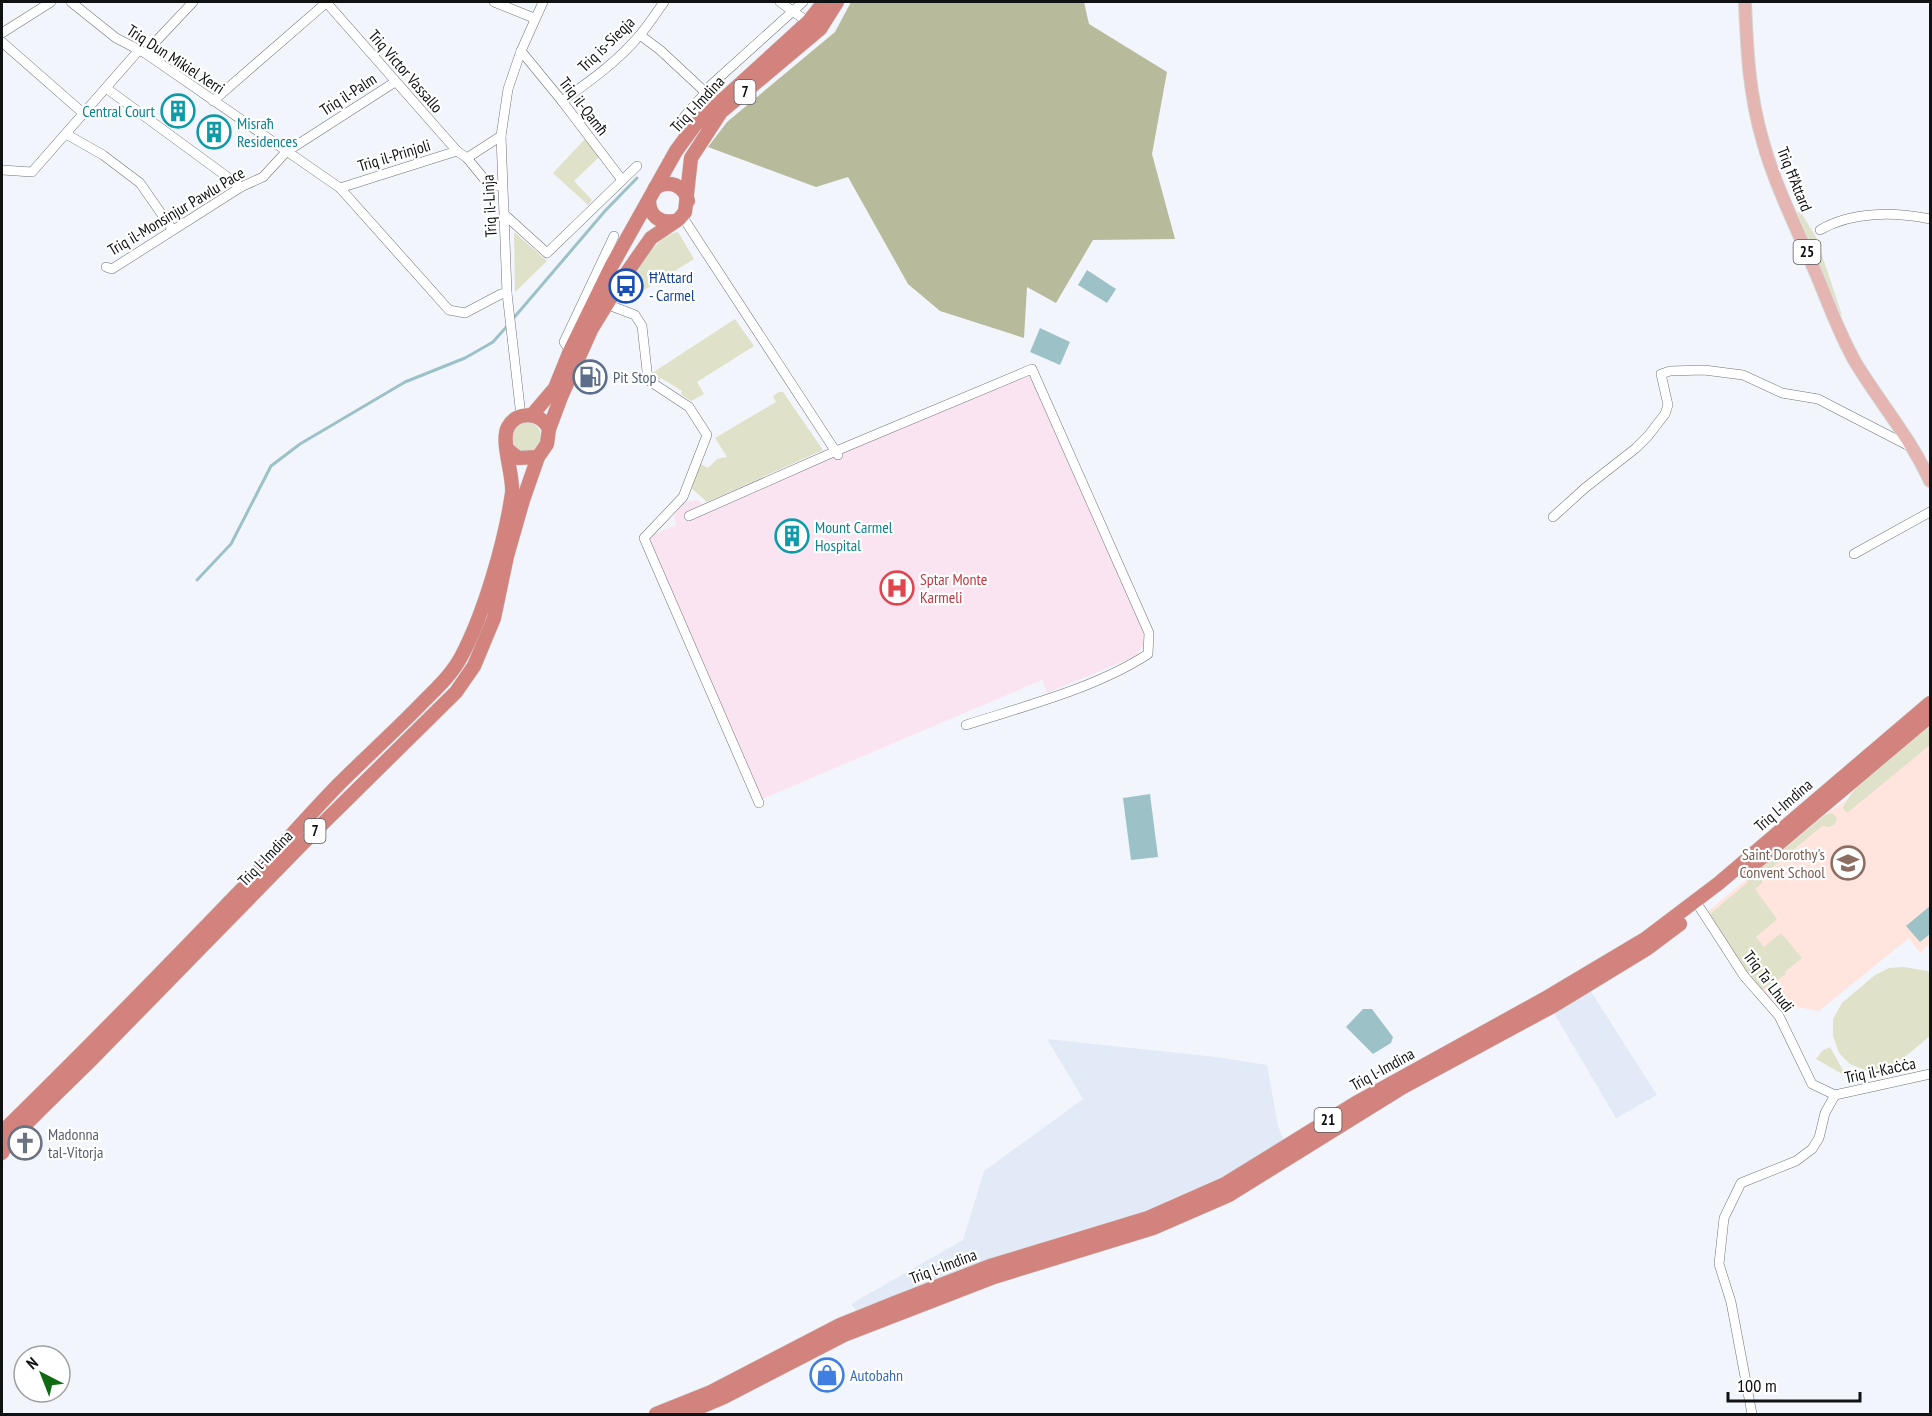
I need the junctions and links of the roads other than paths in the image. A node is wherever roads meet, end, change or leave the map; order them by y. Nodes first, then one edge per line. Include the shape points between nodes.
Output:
1 (51, 2) edge
2 (72, 2) edge
3 (193, 2) edge
4 (326, 2) edge
5 (494, 2) edge
6 (543, 2) edge
7 (664, 2) edge
8 (780, 2) edge
9 (803, 2) edge
10 (824, 2) edge
11 (837, 2) edge
12 (1745, 2) edge
13 (793, 9) junction
14 (534, 18) junction
15 (808, 22) junction
16 (2, 33) edge
17 (640, 35) junction
18 (2, 42) edge
19 (521, 51) junction
20 (142, 52) junction
21 (395, 82) junction
22 (106, 88) junction
23 (708, 89) junction
24 (213, 101) junction
25 (562, 101) junction
26 (717, 104) junction
27 (83, 112) junction
28 (684, 117) dead end
29 (66, 134) junction
30 (501, 136) junction
31 (457, 151) junction
32 (286, 152) junction
33 (467, 158) junction
34 (637, 166) dead end
35 (2, 170) edge
36 (622, 180) junction
37 (502, 186) junction
38 (241, 187) junction
39 (340, 188) junction
40 (652, 194) junction
41 (688, 201) junction
42 (505, 215) junction
43 (678, 219) junction
44 (1930, 219) edge
45 (172, 229) junction
46 (1820, 230) dead end
47 (614, 236) dead end
48 (106, 267) dead end
49 (606, 267) junction
50 (507, 293) junction
51 (606, 304) junction
52 (526, 416) junction
53 (549, 429) junction
54 (507, 449) junction
55 (1913, 449) junction
56 (837, 453) junction
57 (538, 457) junction
58 (1930, 481) edge
59 (1930, 512) edge
60 (688, 516) dead end
61 (1553, 517) dead end
62 (1854, 554) dead end
63 (1930, 703) edge
64 (1930, 716) edge
65 (966, 724) dead end
66 (759, 803) dead end
67 (1700, 908) junction
68 (1930, 1074) edge
69 (1835, 1095) junction
70 (2, 1132) edge
71 (2, 1153) edge
72 (656, 1414) edge
73 (688, 1414) edge
74 (1752, 1414) edge

1 - 16 street
2 - 20 street, Triq Dun Mikiel Xerri via 116,38
3 - 20 street
4 - 21 street, Triq Victor Vassallo
4 - 24 street
5 - 14 street
6 - 14 street, Triq il-Linja
7 - 17 street, Triq is-Sieqja
8 - 13 street
9 - 13 street
10 - 15 highway, Triq l-Imdina / 7
11 - 41 highway, Triq l-Imdina / 7 via 820,29 721,112 691,159
12 - 55 main road, Triq Ħ'Attard / 25 via 1748,70 1763,144 1856,364
13 - 15 street
13 - 23 street
14 - 19 street, Triq il-Linja
15 - 26 highway, Triq l-Imdina / 7
17 - 23 street
17 - 25 street, Triq is-Sieqja via 601,73
18 - 27 street
19 - 25 street, Triq il-Qamħ
19 - 30 street, Triq il-Linja via 508,89
20 - 22 street
20 - 24 street, Triq Dun Mikiel Xerri
21 - 31 street, Triq Victor Vassallo
21 - 32 street, Triq il-Palm
22 - 27 street
22 - 38 street
23 - 26 street
23 - 28 street
24 - 32 street, Triq Dun Mikiel Xerri
25 - 36 street, Triq il-Qamħ
26 - 40 highway, Triq l-Imdina / 7 via 695,125
27 - 29 street
29 - 35 street via 32,172
29 - 45 street via 140,183
30 - 33 street
30 - 37 street, Triq il-Linja
31 - 33 street, Triq Victor Vassallo
31 - 39 street, Triq il-Prinjoli
32 - 38 street, Triq il-Monsinjur Pawlu Pace via 263,177
32 - 39 street, Triq Dun Mikiel Xerri
33 - 37 street, Triq Victor Vassallo via 490,186
34 - 36 street
36 - 42 street via 547,253
37 - 42 street, Triq il-Linja
38 - 45 street, Triq il-Monsinjur Pawlu Pace
39 - 50 street, Triq Dun Mikiel Xerri via 449,310 465,313
40 - 41 highway via 666,183 683,190
40 - 43 highway via 650,210 656,218 665,222
40 - 49 highway, Triq l-Imdina / 7
41 - 43 highway, Triq l-Imdina / 7
42 - 50 street, Triq il-Linja
43 - 51 highway, Triq l-Imdina / 7 via 651,238
43 - 56 street
44 - 46 street via 1866,216 1842,220
45 - 48 street, Triq il-Monsinjur Pawlu Pace via 112,269
47 - 49 street
49 - 52 highway, Triq l-Imdina / 7 via 555,388
50 - 52 street, Triq il-Linja
51 - 53 highway, Triq l-Imdina / 7
51 - 66 street via 635,315 642,326 648,380 689,407 707,435 683,497 644,538
52 - 53 highway via 540,417
52 - 54 highway, Triq l-Imdina / 7 via 508,426
53 - 57 highway, Triq l-Imdina / 7 via 547,444
54 - 57 highway via 518,458
54 - 70 highway, Triq l-Imdina / 7 via 512,491 496,565 459,660 169,965
55 - 58 main road, Triq Ħ'Attard / 25
55 - 61 street via 1818,399 1782,393 1743,375 1670,371 1661,374 1668,405 1665,414 1648,436
56 - 60 street
56 - 65 street via 1032,369 1149,633 1148,654 1132,665 1064,694
57 - 71 highway, Triq l-Imdina / 7 via 507,556 494,618 474,666 456,692 8,1142
59 - 62 street
63 - 72 highway, Triq l-Imdina / 21 via 1719,883 1645,939 1356,1103 1225,1184 1148,1218 990,1266 840,1325 711,1392
64 - 67 highway, Triq l-Imdina / 21
67 - 69 street, Triq Ta' Lhudi via 1744,976 1779,1016 1812,1084
67 - 73 highway, Triq l-Imdina / 21 via 1648,948 1553,1006 1403,1086 1229,1195 1153,1227 994,1277 844,1335
68 - 69 street, Triq il-Kaċċa
69 - 74 street via 1812,1149 1796,1161 1741,1183 1724,1218 1719,1264 1731,1302

